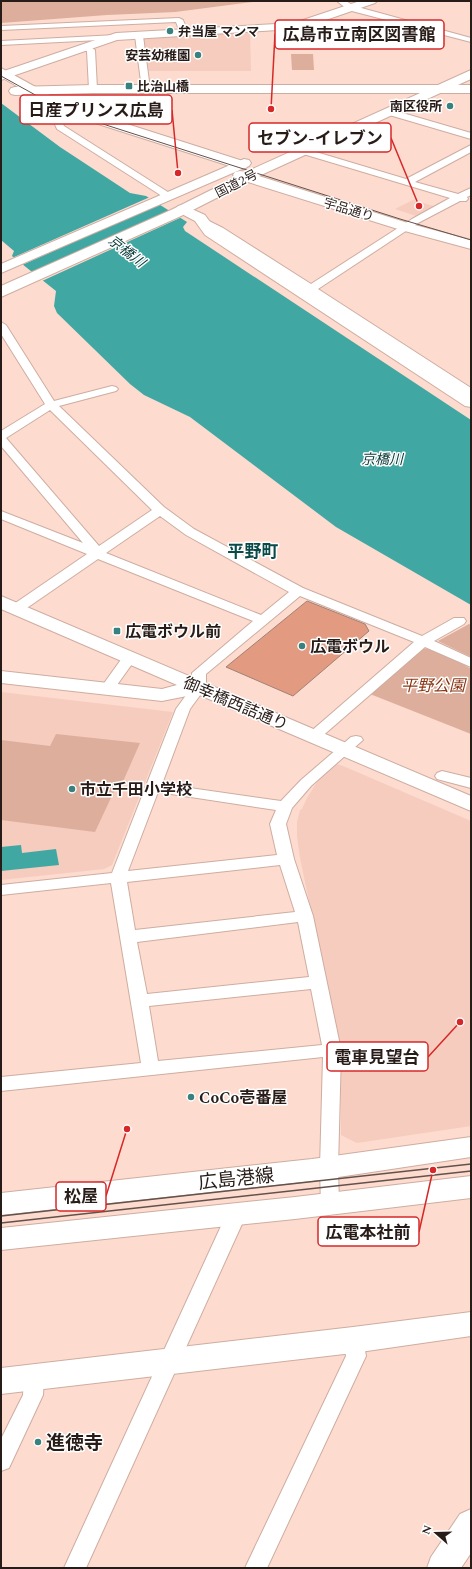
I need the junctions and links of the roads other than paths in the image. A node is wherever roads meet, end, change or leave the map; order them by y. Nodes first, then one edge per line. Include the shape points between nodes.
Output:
1 (341, 1) edge
2 (371, 1) edge
3 (351, 8) junction
4 (160, 21) junction
5 (1, 28) edge
6 (164, 33) dead end
7 (184, 33) junction
8 (138, 36) junction
9 (116, 37) junction
10 (471, 40) edge
11 (1, 43) edge
12 (86, 48) junction
13 (467, 69) edge
14 (2, 76) edge
15 (471, 88) edge
16 (93, 89) junction
17 (146, 89) junction
18 (409, 89) junction
19 (440, 89) junction
20 (34, 90) junction
21 (15, 91) junction
22 (75, 112) junction
23 (389, 112) junction
24 (62, 116) junction
25 (314, 132) dead end
26 (471, 136) edge
27 (471, 148) edge
28 (303, 150) junction
29 (251, 168) junction
30 (227, 171) junction
31 (407, 182) junction
32 (471, 191) edge
33 (162, 198) junction
34 (458, 198) junction
35 (471, 201) edge
36 (179, 211) junction
37 (203, 221) junction
38 (411, 224) junction
39 (471, 237) edge
40 (471, 245) edge
41 (1, 270) edge
42 (311, 289) junction
43 (1, 292) edge
44 (1, 325) edge
45 (112, 389) dead end
46 (471, 393) edge
47 (471, 402) edge
48 (51, 405) junction
49 (1, 436) edge
50 (1, 439) edge
51 (160, 510) junction
52 (1, 515) edge
53 (98, 553) junction
54 (1, 590) edge
55 (298, 591) junction
56 (15, 604) edge
57 (262, 620) junction
58 (459, 621) dead end
59 (422, 641) junction
60 (130, 657) junction
61 (471, 664) edge
62 (1, 677) edge
63 (199, 680) junction
64 (107, 689) junction
65 (319, 731) junction
66 (350, 745) junction
67 (442, 776) junction
68 (471, 783) edge
69 (153, 787) junction
70 (471, 788) edge
71 (471, 804) edge
72 (285, 806) junction
73 (286, 859) junction
74 (118, 877) junction
75 (1, 890) edge
76 (306, 916) junction
77 (128, 937) junction
78 (319, 982) junction
79 (138, 1001) junction
80 (332, 1050) junction
81 (151, 1069) junction
82 (1, 1084) edge
83 (471, 1147) edge
84 (329, 1168) junction
85 (471, 1187) edge
86 (1, 1204) edge
87 (330, 1205) junction
88 (237, 1213) junction
89 (1, 1239) edge
90 (471, 1324) edge
91 (353, 1340) junction
92 (169, 1361) junction
93 (34, 1377) junction
94 (1, 1381) edge
95 (1, 1461) edge
96 (471, 1524) edge
97 (75, 1568) edge
98 (256, 1568) edge
99 (443, 1568) edge

1 - 3 street
2 - 3 main road
3 - 7 main road via 294,26
3 - 10 street
4 - 5 street
4 - 6 street
4 - 7 street via 179,20
7 - 8 main road
8 - 9 main road
8 - 17 street
9 - 11 street
9 - 12 main road
12 - 14 main road
12 - 16 street via 92,50
13 - 18 main road, 国道2号
13 - 19 main road, 国道2号
14 - 20 main road
14 - 21 main road, 宇品通り
15 - 19 main road
16 - 17 main road
16 - 20 main road
17 - 18 main road
18 - 19 main road
18 - 25 main road, 国道2号
19 - 23 main road, 国道2号
20 - 21 main road
20 - 22 main road
21 - 24 main road, 宇品通り
22 - 24 street
22 - 29 main road
23 - 26 street
23 - 28 main road, 国道2号
24 - 30 main road, 宇品通り
24 - 33 street via 57,120 60,127
27 - 31 street
28 - 29 main road, 国道2号
28 - 31 street
29 - 30 main road, 宇品通り
29 - 36 main road, 国道2号
29 - 38 main road, 宇品通り
30 - 33 main road, 国道2号
31 - 34 street
32 - 34 street
33 - 41 main road, 国道2号
34 - 35 street
34 - 38 street
36 - 37 main road
36 - 43 main road, 国道2号
37 - 42 street
37 - 47 main road via 210,232
38 - 39 main road, 宇品通り
38 - 40 main road, 宇品通り
38 - 42 street
42 - 46 street
44 - 48 street
45 - 48 street
48 - 49 street
48 - 51 street
50 - 53 street
51 - 53 street
51 - 55 street via 190,532
52 - 53 street
53 - 56 street
53 - 57 street
54 - 56 main road, 御幸橋西詰通り
55 - 57 street
55 - 59 street
56 - 60 main road, 御幸橋西詰通り
56 - 63 main road, 御幸橋西詰通り
57 - 63 street
58 - 59 street
59 - 61 street
59 - 65 street
60 - 63 main road, 御幸橋西詰通り
60 - 64 street
62 - 64 main road
63 - 64 main road via 162,695
63 - 65 main road, 御幸橋西詰通り
63 - 69 street via 183,709
65 - 66 main road, 御幸橋西詰通り
66 - 67 main road, 御幸橋西詰通り
66 - 71 main road, 御幸橋西詰通り
66 - 72 street via 306,783
67 - 68 street
67 - 70 main road, 御幸橋西詰通り
69 - 72 street
69 - 74 street
72 - 73 street via 278,824
73 - 74 street
73 - 76 street
74 - 75 street
74 - 77 street
76 - 77 street
76 - 78 street
77 - 79 street
78 - 79 street
78 - 80 street
79 - 81 street
80 - 81 street
80 - 84 street
81 - 82 street
83 - 84 main road, 広島港線
84 - 86 main road, 広島港線
84 - 87 street
85 - 87 main road, 広島港線
87 - 88 main road, 広島港線
88 - 89 main road, 広島港線
88 - 92 street
90 - 91 main road
91 - 92 main road
91 - 98 street via 356,1356
92 - 93 main road
92 - 97 street
93 - 94 main road
93 - 95 street via 33,1395
96 - 99 main road

